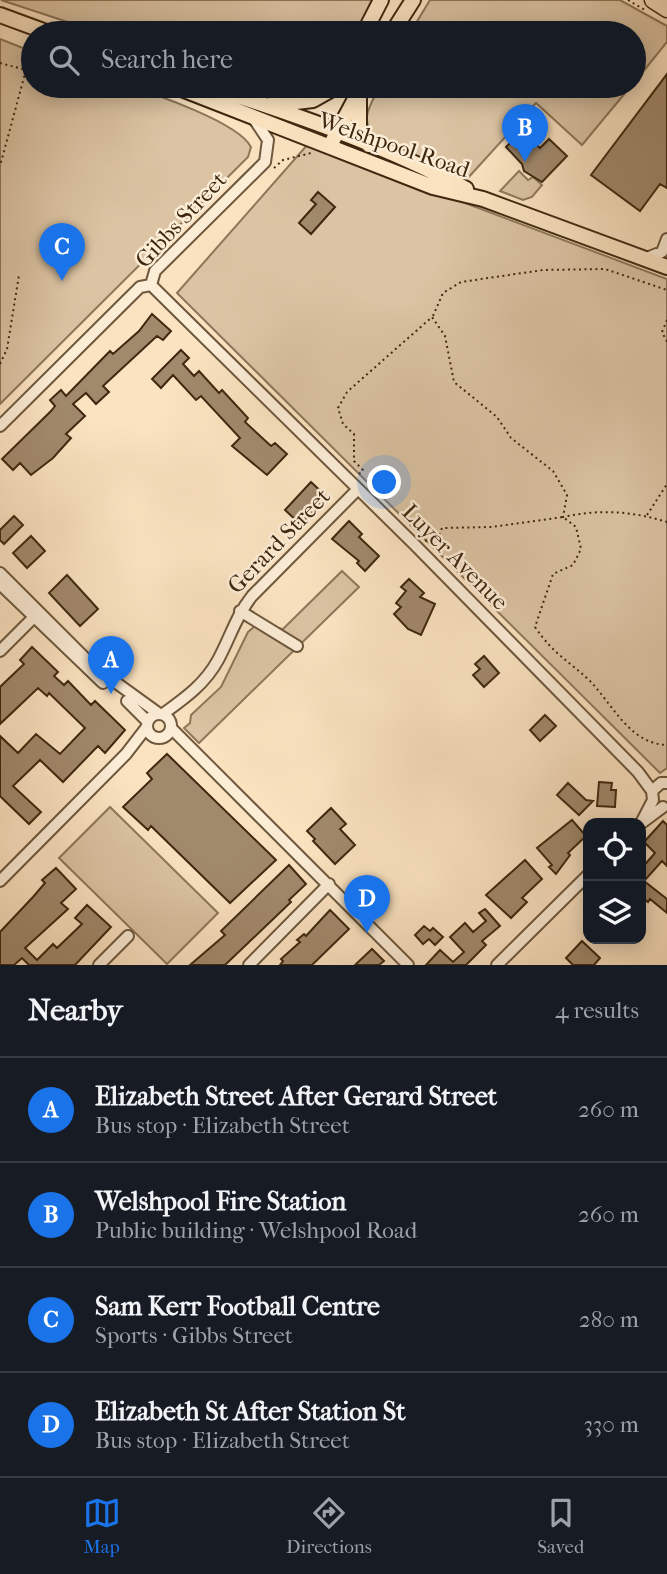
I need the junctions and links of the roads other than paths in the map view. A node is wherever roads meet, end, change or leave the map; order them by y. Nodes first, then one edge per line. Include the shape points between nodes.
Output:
1 (381, 0) edge
2 (413, 0) edge
3 (653, 0) edge
4 (667, 9) edge
5 (0, 15) edge
6 (370, 21) edge
7 (400, 21) edge
8 (21, 23) edge
9 (205, 98) edge
10 (242, 98) edge
11 (316, 98) edge
12 (325, 98) edge
13 (355, 98) edge
14 (361, 98) edge
15 (265, 106) junction
16 (253, 117) junction
17 (313, 124) junction
18 (336, 133) junction
19 (307, 138) junction
20 (370, 146) junction
21 (330, 147) junction
22 (483, 199) junction
23 (667, 239) edge
24 (644, 259) junction
25 (667, 267) edge
26 (151, 285) junction
27 (0, 426) edge
28 (354, 486) junction
29 (0, 572) edge
30 (0, 584) edge
31 (240, 611) junction
32 (36, 615) junction
33 (297, 646) dead end
34 (0, 651) edge
35 (190, 695) junction
36 (160, 714) junction
37 (147, 725) junction
38 (170, 729) junction
39 (155, 737) junction
40 (126, 754) junction
41 (658, 789) edge
42 (665, 807) edge
43 (644, 818) edge
44 (646, 820) edge
45 (583, 880) edge
46 (0, 881) edge
47 (330, 884) junction
48 (128, 936) dead end
49 (99, 965) edge
50 (249, 965) edge
51 (408, 965) edge
52 (497, 965) edge

1 - 6 main road
2 - 7 main road
3 - 4 highway
5 - 8 main road
9 - 16 main road, Welshpool Road
10 - 15 main road, Welshpool Road
11 - 15 main road
12 - 17 main road
13 - 18 main road
14 - 20 main road via 359,134
15 - 17 main road, Welshpool Road
16 - 19 main road, Welshpool Road
16 - 26 street, Gibbs Street via 268,140 268,154 260,168 155,271
17 - 18 main road, Welshpool Road
17 - 19 main road
18 - 20 main road, Welshpool Road
18 - 21 main road
19 - 21 main road, Welshpool Road
20 - 22 main road, Welshpool Road via 436,173
21 - 22 main road, Welshpool Road via 433,187
22 - 24 main road, Welshpool Road
23 - 24 street via 662,252
24 - 25 main road, Welshpool Road
26 - 27 street, Gibbs Street via 140,287
26 - 28 street, Luyer Avenue
28 - 31 street, Gerard Street
28 - 41 street, Luyer Avenue
29 - 32 street
30 - 32 street
31 - 33 street
31 - 35 street, Gerard Street via 217,661
32 - 34 street
32 - 36 street via 93,666
32 - 37 street via 88,671 136,708
35 - 36 street, Gerard Street
35 - 38 street, Gerard Street
36 - 37 street, Gerard Street
36 - 38 street
37 - 39 street
37 - 40 street
38 - 39 street
38 - 47 street
39 - 40 street
40 - 46 street
41 - 42 street, Luyer Avenue
41 - 43 street
42 - 44 street
45 - 52 street
47 - 50 street
47 - 51 street
48 - 49 street

